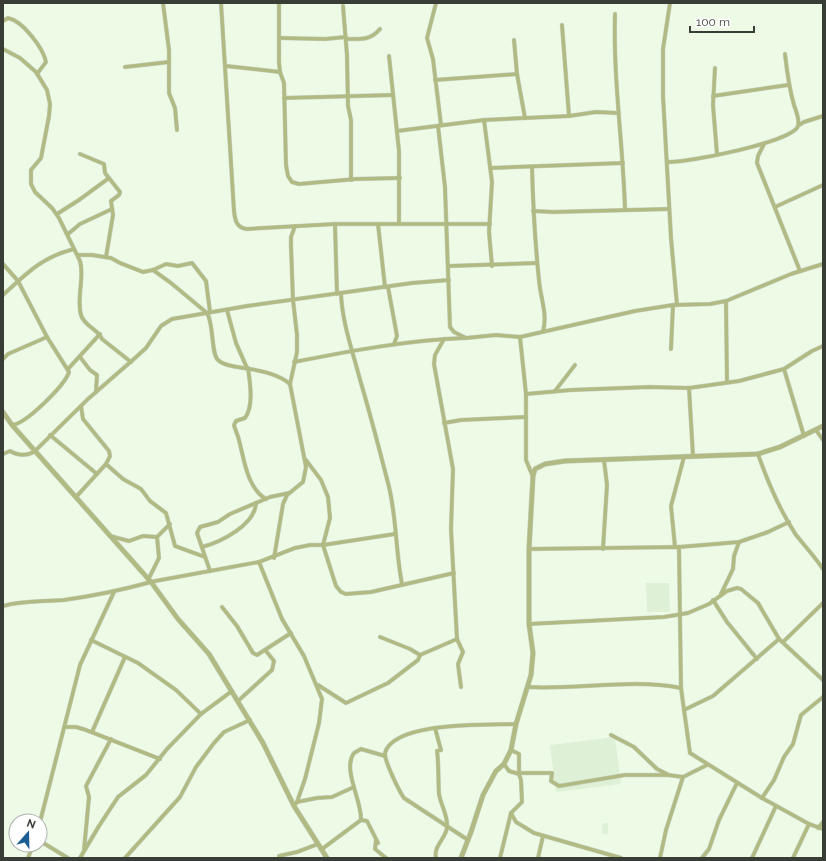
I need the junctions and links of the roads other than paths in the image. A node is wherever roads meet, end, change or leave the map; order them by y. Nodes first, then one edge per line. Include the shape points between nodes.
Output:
1 (163, 3) edge
2 (221, 3) edge
3 (279, 3) edge
4 (436, 3) edge
5 (670, 3) edge
6 (343, 6) dead end
7 (615, 14) dead end
8 (3, 21) edge
9 (562, 26) dead end
10 (380, 29) dead end
11 (281, 38) junction
12 (346, 38) junction
13 (514, 40) dead end
14 (3, 48) edge
15 (785, 54) dead end
16 (389, 56) dead end
17 (169, 62) junction
18 (226, 66) junction
19 (125, 68) dead end
20 (715, 68) dead end
21 (280, 72) junction
22 (37, 74) junction
23 (517, 74) junction
24 (435, 80) junction
25 (788, 85) junction
26 (393, 95) junction
27 (714, 96) junction
28 (284, 98) junction
29 (348, 98) junction
30 (618, 113) junction
31 (569, 116) junction
32 (823, 116) edge
33 (525, 118) junction
34 (484, 120) junction
35 (799, 125) junction
36 (440, 126) junction
37 (177, 130) dead end
38 (397, 131) junction
39 (764, 144) junction
40 (80, 154) dead end
41 (717, 154) junction
42 (668, 162) junction
43 (623, 163) junction
44 (532, 167) junction
45 (490, 168) junction
46 (109, 178) junction
47 (400, 178) junction
48 (352, 180) junction
49 (823, 185) edge
50 (774, 207) junction
51 (112, 209) junction
52 (625, 209) junction
53 (669, 209) junction
54 (533, 211) junction
55 (57, 214) junction
56 (446, 223) junction
57 (335, 224) junction
58 (378, 224) junction
59 (399, 224) junction
60 (490, 224) junction
61 (295, 226) junction
62 (68, 234) junction
63 (74, 249) junction
64 (78, 255) junction
65 (106, 257) junction
66 (537, 263) junction
67 (3, 264) edge
68 (823, 264) edge
69 (449, 266) junction
70 (492, 266) junction
71 (153, 270) junction
72 (800, 271) junction
73 (18, 280) junction
74 (450, 280) junction
75 (386, 287) junction
76 (339, 294) junction
77 (3, 295) edge
78 (293, 300) junction
79 (726, 301) junction
80 (675, 305) junction
81 (227, 310) junction
82 (208, 312) junction
83 (543, 331) junction
84 (100, 334) junction
85 (47, 337) junction
86 (520, 337) junction
87 (466, 338) junction
88 (444, 339) junction
89 (394, 344) junction
90 (823, 346) edge
91 (671, 349) dead end
92 (352, 350) junction
93 (80, 357) junction
94 (3, 359) edge
95 (131, 362) junction
96 (294, 362) junction
97 (575, 365) dead end
98 (247, 368) junction
99 (68, 369) junction
100 (784, 369) junction
101 (727, 382) junction
102 (290, 384) junction
103 (689, 388) junction
104 (96, 391) junction
105 (554, 392) junction
106 (526, 394) junction
107 (80, 406) junction
108 (3, 412) edge
109 (526, 417) junction
110 (444, 423) junction
111 (12, 425) junction
112 (823, 426) edge
113 (816, 430) junction
114 (50, 435) junction
115 (804, 436) junction
116 (823, 440) edge
117 (35, 451) junction
118 (3, 454) edge
119 (758, 454) junction
120 (694, 456) junction
121 (684, 457) junction
122 (305, 459) junction
123 (604, 460) junction
124 (106, 464) junction
125 (97, 474) junction
126 (533, 477) junction
127 (291, 492) junction
128 (76, 498) junction
129 (266, 499) junction
130 (256, 503) junction
131 (789, 522) junction
132 (170, 524) junction
133 (395, 534) junction
134 (110, 536) junction
135 (157, 537) junction
136 (739, 542) junction
137 (323, 545) junction
138 (202, 547) junction
139 (677, 547) junction
140 (529, 549) junction
141 (604, 549) junction
142 (205, 557) junction
143 (274, 558) junction
144 (259, 562) junction
145 (823, 569) edge
146 (210, 571) junction
147 (454, 573) junction
148 (150, 582) junction
149 (402, 584) junction
150 (114, 592) junction
151 (720, 595) junction
152 (713, 600) junction
153 (823, 603) edge
154 (3, 606) edge
155 (222, 607) dead end
156 (681, 614) junction
157 (529, 624) junction
158 (291, 633) junction
159 (380, 637) dead end
160 (457, 639) junction
161 (91, 640) junction
162 (781, 641) junction
163 (266, 651) junction
164 (420, 655) junction
165 (125, 657) junction
166 (757, 659) junction
167 (823, 680) edge
168 (317, 684) junction
169 (528, 686) junction
170 (461, 687) dead end
171 (681, 688) junction
172 (232, 691) junction
173 (823, 697) edge
174 (238, 701) junction
175 (684, 710) junction
176 (201, 714) junction
177 (250, 720) junction
178 (516, 724) junction
179 (66, 727) junction
180 (435, 728) junction
181 (92, 732) junction
182 (611, 735) dead end
183 (111, 739) junction
184 (511, 750) junction
185 (385, 756) junction
186 (160, 759) junction
187 (504, 764) junction
188 (707, 765) junction
189 (517, 773) junction
190 (668, 775) junction
191 (683, 777) junction
192 (738, 784) junction
193 (354, 787) junction
194 (762, 798) junction
195 (296, 804) junction
196 (776, 806) junction
197 (42, 813) edge
198 (511, 813) junction
199 (360, 820) junction
200 (823, 822) edge
201 (810, 824) junction
202 (447, 826) junction
203 (818, 828) junction
204 (823, 829) edge
205 (543, 836) junction
206 (376, 838) junction
207 (468, 840) junction
208 (378, 843) dead end
209 (318, 844) junction
210 (48, 846) edge
211 (322, 849) junction
212 (83, 851) junction
213 (609, 853) junction
214 (279, 856) dead end
215 (68, 858) edge
216 (80, 858) edge
217 (125, 858) edge
218 (327, 858) edge
219 (386, 858) edge
220 (436, 858) edge
221 (461, 858) edge
222 (500, 858) edge
223 (538, 858) edge
224 (608, 858) edge
225 (621, 858) edge
226 (660, 858) edge
227 (702, 858) edge
228 (752, 858) edge
229 (793, 858) edge

1 - 17 street
2 - 18 street
3 - 11 street
4 - 24 street via 427,38 432,52
5 - 42 street via 663,64
6 - 12 street
7 - 30 street via 614,52
8 - 22 street via 8,18 15,20 40,45 46,62
9 - 31 street
10 - 12 street via 368,38
11 - 12 street
11 - 21 street
12 - 29 street
13 - 23 street
14 - 22 street via 20,58
15 - 25 street
16 - 26 street
17 - 19 street
17 - 37 street via 169,93 175,108
18 - 21 street
18 - 61 street via 235,220 240,227 247,229
20 - 27 street
21 - 28 street via 284,83
22 - 55 street via 47,90 50,109 41,158 31,170 31,184 35,192
23 - 24 street
23 - 33 street
24 - 36 street
25 - 27 street
25 - 35 street
26 - 29 street
26 - 38 street
27 - 41 street
28 - 29 street
28 - 48 street via 286,165 292,182 299,184
29 - 48 street
30 - 31 street via 596,112
30 - 43 street
31 - 33 street
32 - 35 street
33 - 34 street
34 - 36 street
34 - 45 street
35 - 39 street via 790,134
36 - 38 street
36 - 56 street
38 - 47 street
39 - 41 street
39 - 50 street via 757,163
40 - 46 street via 102,162
41 - 42 street via 689,161
42 - 53 street
43 - 44 street
43 - 52 street
44 - 45 street
44 - 54 street
45 - 60 street
46 - 51 street via 120,192 111,201
46 - 55 street
47 - 48 street
47 - 59 street
49 - 50 street
50 - 72 street
51 - 62 street via 80,224
51 - 65 street
52 - 53 street
52 - 54 street
53 - 80 street
54 - 66 street
55 - 62 street
56 - 59 street
56 - 60 street
56 - 69 street
57 - 58 street
57 - 61 street
57 - 76 street
58 - 59 street
58 - 75 street
60 - 70 street
61 - 78 street via 291,237
62 - 63 street
63 - 64 street
63 - 73 street via 46,260
64 - 65 street
64 - 84 street via 82,268 81,315 84,321
65 - 71 street via 114,258 143,272
66 - 70 street
66 - 83 street via 545,321
67 - 73 street
68 - 72 street
69 - 70 street
69 - 74 street
71 - 82 street
71 - 82 street via 166,264 194,264 206,281
72 - 79 street
73 - 77 street
73 - 85 street
74 - 75 street
74 - 87 street via 450,327
75 - 76 street
75 - 89 street via 397,336
76 - 78 street
76 - 92 street
78 - 81 street
78 - 96 street via 297,335
79 - 80 street
79 - 101 street
80 - 83 street
80 - 91 street
81 - 82 street
81 - 98 street via 236,343
82 - 95 street via 166,322 146,348
82 - 98 street via 217,360 233,367
83 - 86 street
84 - 93 street
84 - 95 street via 102,339
85 - 94 street via 8,354
85 - 99 street
86 - 87 street via 496,335
86 - 106 street
87 - 88 street
88 - 89 street
88 - 110 street via 435,355 434,364
89 - 92 street
90 - 100 street
92 - 96 street
92 - 133 street via 388,479
93 - 99 street
93 - 104 street via 97,375
95 - 104 street
96 - 102 street
97 - 105 street
98 - 102 street via 275,376
98 - 129 street via 250,398 248,411 245,418 236,421 234,425 253,485
99 - 111 street via 65,380 34,413
100 - 101 street via 756,378
100 - 115 street
101 - 103 street
102 - 122 street
103 - 105 street via 649,387
103 - 120 street
104 - 107 street
105 - 106 street
106 - 109 street
107 - 114 street
107 - 124 street via 83,419 110,451
108 - 111 street
109 - 110 street
109 - 126 street via 526,460
110 - 147 street via 453,469 451,530
111 - 117 street
112 - 113 street
113 - 115 street
113 - 116 street
114 - 117 street
114 - 125 street
115 - 119 street
117 - 118 street via 26,455 10,451
117 - 128 street
119 - 120 street
119 - 131 street
120 - 121 street
121 - 123 street
121 - 139 street via 671,506
122 - 127 street via 303,482
122 - 137 street via 321,480 328,497 330,518
123 - 126 street via 545,464 535,469
123 - 141 street via 607,485
124 - 125 street
124 - 132 street via 123,479 141,489 150,501 164,511
125 - 128 street
126 - 140 street
127 - 129 street
127 - 143 street via 283,504
128 - 134 street
129 - 130 street
130 - 138 street via 254,514 247,521 221,541
130 - 138 street via 227,515 218,522 200,527 197,533
131 - 136 street
131 - 145 street
132 - 135 street
132 - 142 street via 175,546
133 - 137 street
133 - 149 street
134 - 135 street via 129,541 143,536
134 - 148 street
135 - 148 street via 159,558
136 - 139 street
136 - 151 street via 733,569
137 - 143 street via 295,548
137 - 149 street via 336,586 341,592 371,592
138 - 142 street
139 - 141 street
139 - 156 street
140 - 141 street
140 - 157 street
142 - 146 street
143 - 144 street
144 - 146 street
144 - 158 street via 275,603
146 - 148 street
147 - 149 street
147 - 160 street
148 - 150 street
148 - 172 street via 209,654
150 - 154 street via 62,600 23,601
150 - 161 street
151 - 152 street
151 - 162 street via 737,588 744,591 758,603
152 - 156 street via 693,611
152 - 166 street
153 - 162 street
155 - 163 street via 253,653 257,655
156 - 157 street
156 - 171 street
157 - 169 street via 533,653
158 - 163 street
158 - 168 street
159 - 164 street
160 - 164 street
160 - 170 street via 463,652 458,664
161 - 165 street
161 - 179 street via 77,676
162 - 166 street
162 - 167 street
163 - 174 street via 274,661 272,670
164 - 168 street via 418,660 388,684 346,703
165 - 176 street via 158,676
165 - 181 street
166 - 175 street via 713,696
168 - 195 street via 322,699 319,723
169 - 171 street via 567,688 657,684
169 - 178 street
171 - 175 street
172 - 174 street
172 - 176 street
173 - 194 street via 801,715 793,744
174 - 177 street
175 - 188 street via 690,753
176 - 186 street
177 - 195 street
177 - 217 street via 224,732 214,743 196,767 180,797
178 - 180 street
178 - 184 street
179 - 181 street
179 - 197 street
180 - 185 street via 415,732 397,740 386,751
180 - 202 street via 441,750 437,751 440,796
181 - 183 street
182 - 190 street via 634,747 657,769
183 - 186 street
183 - 212 street via 86,786 89,797
184 - 187 street
184 - 189 street via 519,754
185 - 193 street via 364,749 354,753 350,764
185 - 202 street via 404,798
186 - 212 street via 146,775 118,798
187 - 189 street via 509,771
187 - 207 street via 496,771 483,795
188 - 191 street
188 - 192 street
189 - 190 street via 552,773 551,780 559,786 625,775
189 - 198 street via 521,780 522,802
190 - 191 street
191 - 226 street
192 - 194 street
192 - 227 street via 719,820 709,849
193 - 195 street via 332,797
193 - 199 street via 361,810
194 - 196 street
195 - 209 street
196 - 201 street
196 - 228 street
198 - 205 street via 516,822
198 - 222 street
199 - 206 street via 367,822
199 - 211 street
200 - 203 street
201 - 203 street
201 - 229 street
202 - 207 street
202 - 220 street via 435,854
203 - 204 street
205 - 213 street
205 - 223 street
206 - 208 street
206 - 219 street via 375,849
207 - 221 street
209 - 211 street
209 - 214 street
210 - 215 street
211 - 218 street
212 - 216 street
213 - 224 street
213 - 225 street

